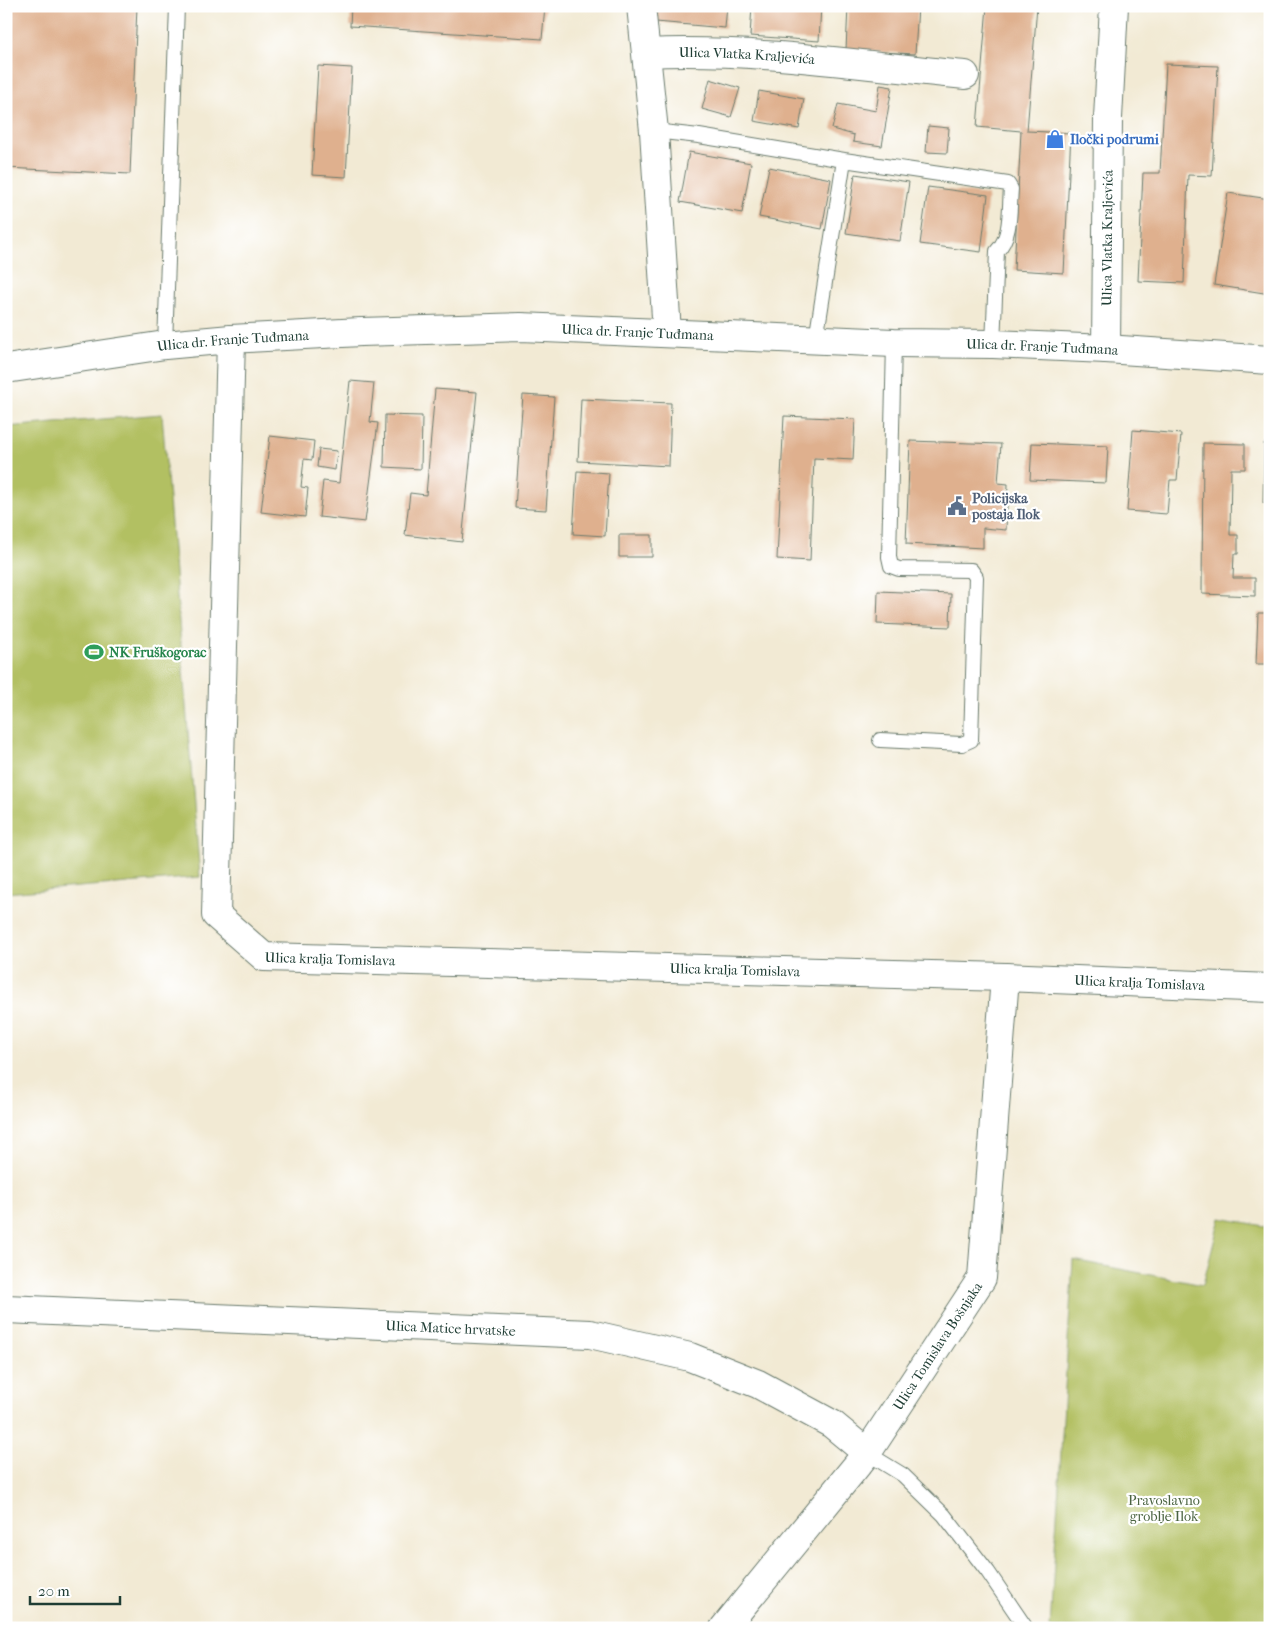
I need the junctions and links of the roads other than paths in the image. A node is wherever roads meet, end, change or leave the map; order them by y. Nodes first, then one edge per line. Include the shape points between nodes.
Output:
1 (177, 6) edge
2 (1114, 6) edge
3 (639, 9) edge
4 (647, 53) junction
5 (965, 75) dead end
6 (654, 131) junction
7 (844, 160) junction
8 (667, 333) junction
9 (231, 339) junction
10 (816, 340) junction
11 (894, 343) junction
12 (993, 344) junction
13 (165, 345) junction
14 (1106, 349) junction
15 (1270, 360) edge
16 (6, 369) edge
17 (880, 740) dead end
18 (1005, 977) junction
19 (1270, 988) edge
20 (6, 1309) edge
21 (867, 1453) junction
22 (724, 1628) edge
23 (1026, 1628) edge

1 - 13 lane
2 - 14 street, Ulica Vlatka Kraljevića via 1108,118
3 - 4 street
4 - 5 street, Ulica Vlatka Kraljevića via 735,53
4 - 6 street
6 - 7 lane
6 - 8 street
7 - 10 lane
7 - 12 lane via 1008,184 1011,189 1007,234 997,251
8 - 9 street, Ulica dr. Franje Tuđmana via 521,327
8 - 10 street, Ulica dr. Franje Tuđmana
9 - 13 street, Ulica dr. Franje Tuđmana
9 - 18 street, Ulica kralja Tomislava via 216,915 264,956
10 - 11 street, Ulica dr. Franje Tuđmana
11 - 12 street, Ulica dr. Franje Tuđmana
11 - 17 lane via 889,557 892,566 899,569 971,570 976,577 971,740 962,744
12 - 14 street, Ulica dr. Franje Tuđmana
13 - 16 street, Ulica dr. Franje Tuđmana
14 - 15 street, Ulica dr. Franje Tuđmana
18 - 19 street, Ulica kralja Tomislava
18 - 21 street, Ulica Tomislava Bošnjaka via 982,1278
20 - 21 street, Ulica Matice hrvatske via 590,1334 690,1357 758,1384 832,1424
21 - 22 street, Ulica Tomislava Bošnjaka
21 - 23 lane via 903,1475 944,1515

